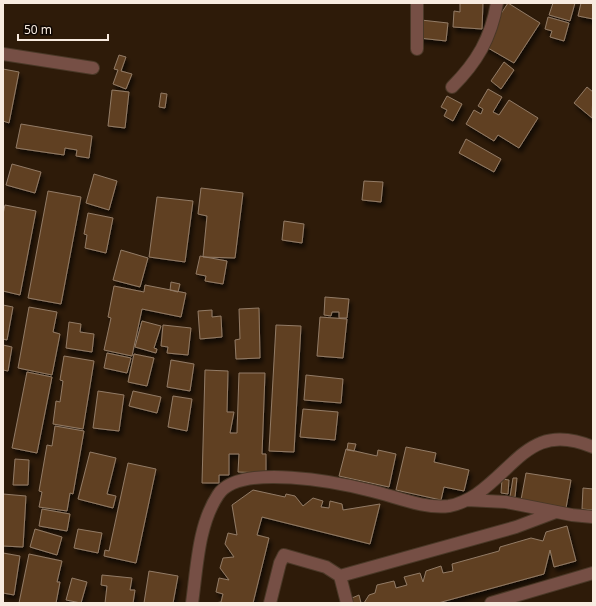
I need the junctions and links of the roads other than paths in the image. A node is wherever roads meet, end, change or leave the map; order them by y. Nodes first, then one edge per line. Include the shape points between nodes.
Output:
1 (417, 3) edge
2 (497, 3) edge
3 (417, 49) dead end
4 (3, 54) edge
5 (93, 68) dead end
6 (452, 87) dead end
7 (593, 436) edge
8 (579, 441) junction
9 (593, 447) edge
10 (467, 500) junction
11 (556, 512) junction
12 (593, 517) edge
13 (593, 573) edge
14 (340, 576) junction
15 (192, 603) edge
16 (270, 603) edge
17 (347, 603) edge
18 (491, 603) edge

1 - 3 street
2 - 6 street via 490,32 480,53 470,69
4 - 5 street
7 - 8 street
8 - 9 street
8 - 10 street via 553,440 531,446 485,488
10 - 11 street via 506,502
10 - 15 street via 449,506 436,506 339,483 281,477 260,477 236,482 218,493 210,509 200,546
11 - 12 street
11 - 14 street via 516,528
13 - 18 street
14 - 16 street via 326,567 284,555
14 - 17 street

